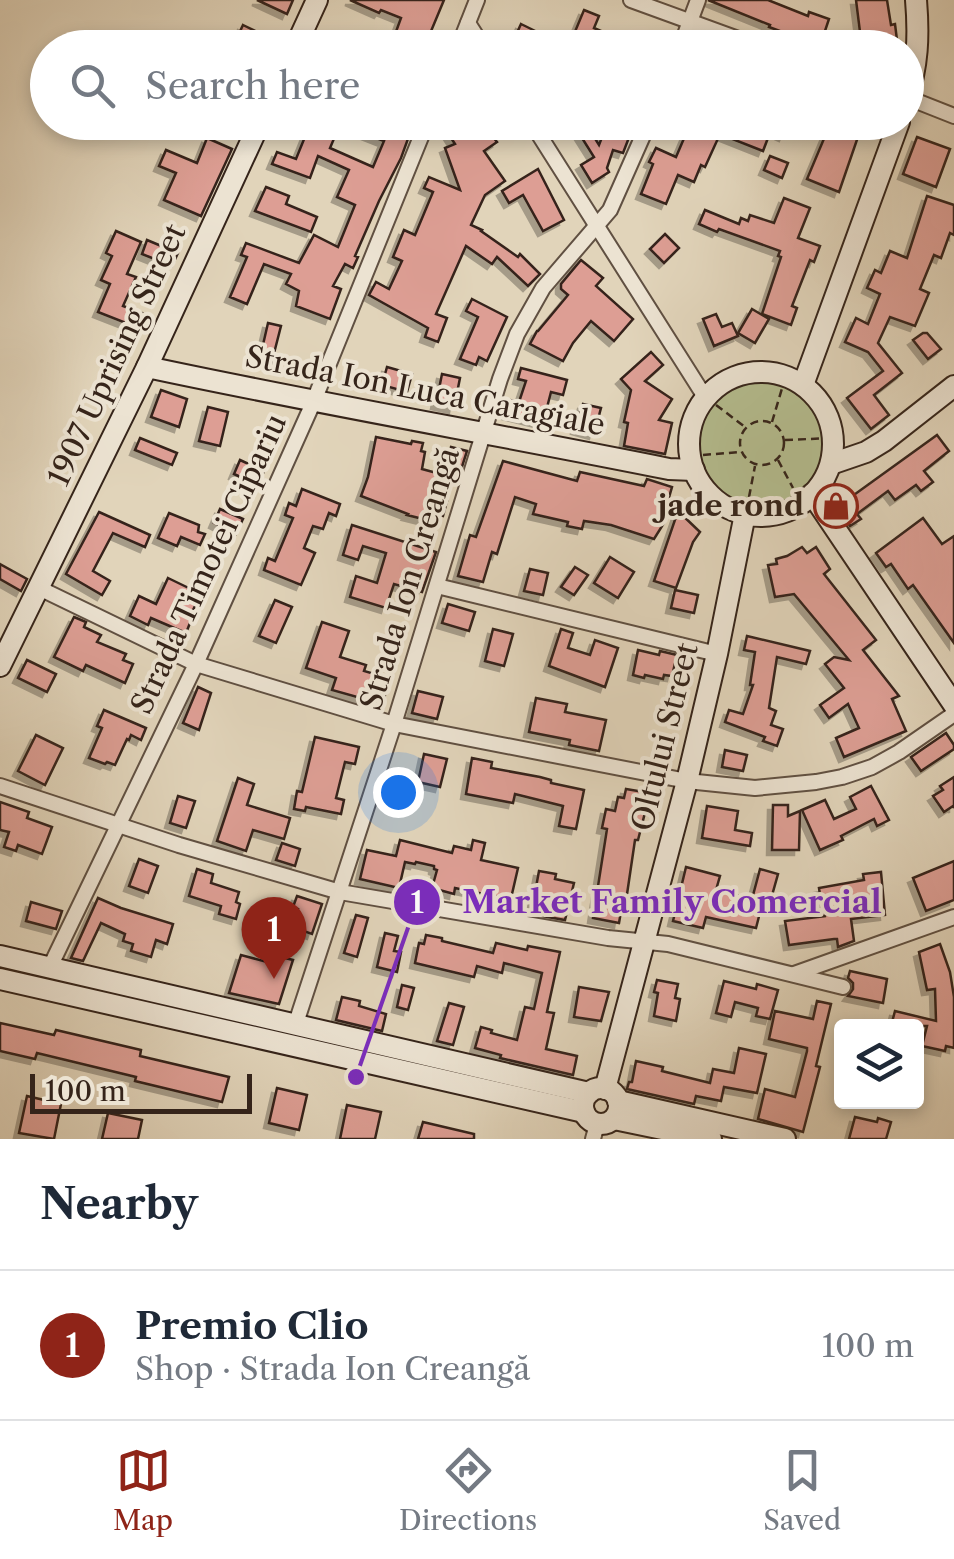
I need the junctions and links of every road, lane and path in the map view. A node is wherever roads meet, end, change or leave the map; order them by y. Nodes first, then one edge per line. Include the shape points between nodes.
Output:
1 (317, 0) edge
2 (477, 0) edge
3 (631, 0) edge
4 (698, 0) edge
5 (916, 0) edge
6 (690, 22) junction
7 (468, 23) junction
8 (303, 30) edge
9 (465, 30) edge
10 (472, 30) edge
11 (687, 30) edge
12 (712, 30) edge
13 (916, 30) edge
14 (924, 105) edge
15 (954, 116) edge
16 (252, 140) edge
17 (420, 140) edge
18 (543, 140) edge
19 (641, 140) edge
20 (892, 140) edge
21 (598, 226) junction
22 (146, 368) junction
23 (795, 380) junction
24 (954, 386) edge
25 (705, 397) junction
26 (313, 402) junction
27 (771, 423) junction
28 (746, 428) junction
29 (485, 432) junction
30 (833, 438) junction
31 (784, 440) junction
32 (742, 452) junction
33 (777, 459) junction
34 (692, 463) junction
35 (756, 464) junction
36 (831, 464) junction
37 (807, 499) junction
38 (745, 514) junction
39 (437, 586) junction
40 (39, 588) junction
41 (717, 654) junction
42 (196, 664) junction
43 (0, 666) edge
44 (954, 705) edge
45 (954, 714) edge
46 (394, 724) junction
47 (686, 781) junction
48 (0, 786) edge
49 (118, 825) junction
50 (340, 892) junction
51 (954, 917) edge
52 (644, 941) junction
53 (0, 956) edge
54 (50, 967) junction
55 (791, 975) junction
56 (0, 979) edge
57 (842, 987) dead end
58 (296, 1023) junction
59 (600, 1111) edge
60 (711, 1139) edge
61 (785, 1139) edge

1 - 8 main road
2 - 7 street
3 - 6 street
4 - 6 street
5 - 13 main road
6 - 11 street
6 - 12 street
7 - 9 street
7 - 10 street
14 - 15 street
16 - 22 main road, 1907 Uprising Street
17 - 26 street, Strada Timotei Cipariu
18 - 21 street
19 - 21 street, Strada Ion Creangă
20 - 23 main road
21 - 25 street
21 - 29 street, Strada Ion Creangă via 529,310
22 - 26 main road, Strada Ion Luca Caragiale
22 - 40 main road, 1907 Uprising Street
23 - 25 main road via 750,372
23 - 27 path
23 - 30 main road via 816,397
24 - 36 main road via 884,441
25 - 28 path
25 - 34 main road via 688,439
26 - 29 main road, Strada Ion Luca Caragiale
26 - 42 street, Strada Timotei Cipariu
27 - 28 path
27 - 31 path
28 - 32 path
29 - 34 main road, Strada Ion Luca Caragiale via 668,469
29 - 39 street, Strada Ion Creangă
30 - 31 path
30 - 36 main road
31 - 33 path
32 - 34 path
32 - 35 path
33 - 35 path
33 - 37 path
34 - 38 main road via 708,494
35 - 38 path
36 - 37 main road
37 - 38 main road via 780,514
37 - 44 main road
38 - 41 main road, Oltului Street
39 - 41 street
39 - 46 street, Strada Ion Creangă
40 - 42 street
40 - 43 main road, 1907 Uprising Street
41 - 47 main road, Oltului Street
42 - 46 street
42 - 49 street, Strada Timotei Cipariu
45 - 47 street via 886,760 842,777 755,788
46 - 47 street
46 - 50 street, Strada Ion Creangă
47 - 52 main road, Oltului Street
48 - 49 street
49 - 50 street
49 - 54 street, Strada Timotei Cipariu
50 - 52 street
50 - 58 street, Strada Ion Creangă
51 - 55 street
52 - 55 street
52 - 59 main road, Oltului Street
53 - 54 main road
54 - 58 main road
55 - 57 street
56 - 59 main road
58 - 59 main road
59 - 60 main road
59 - 61 main road

